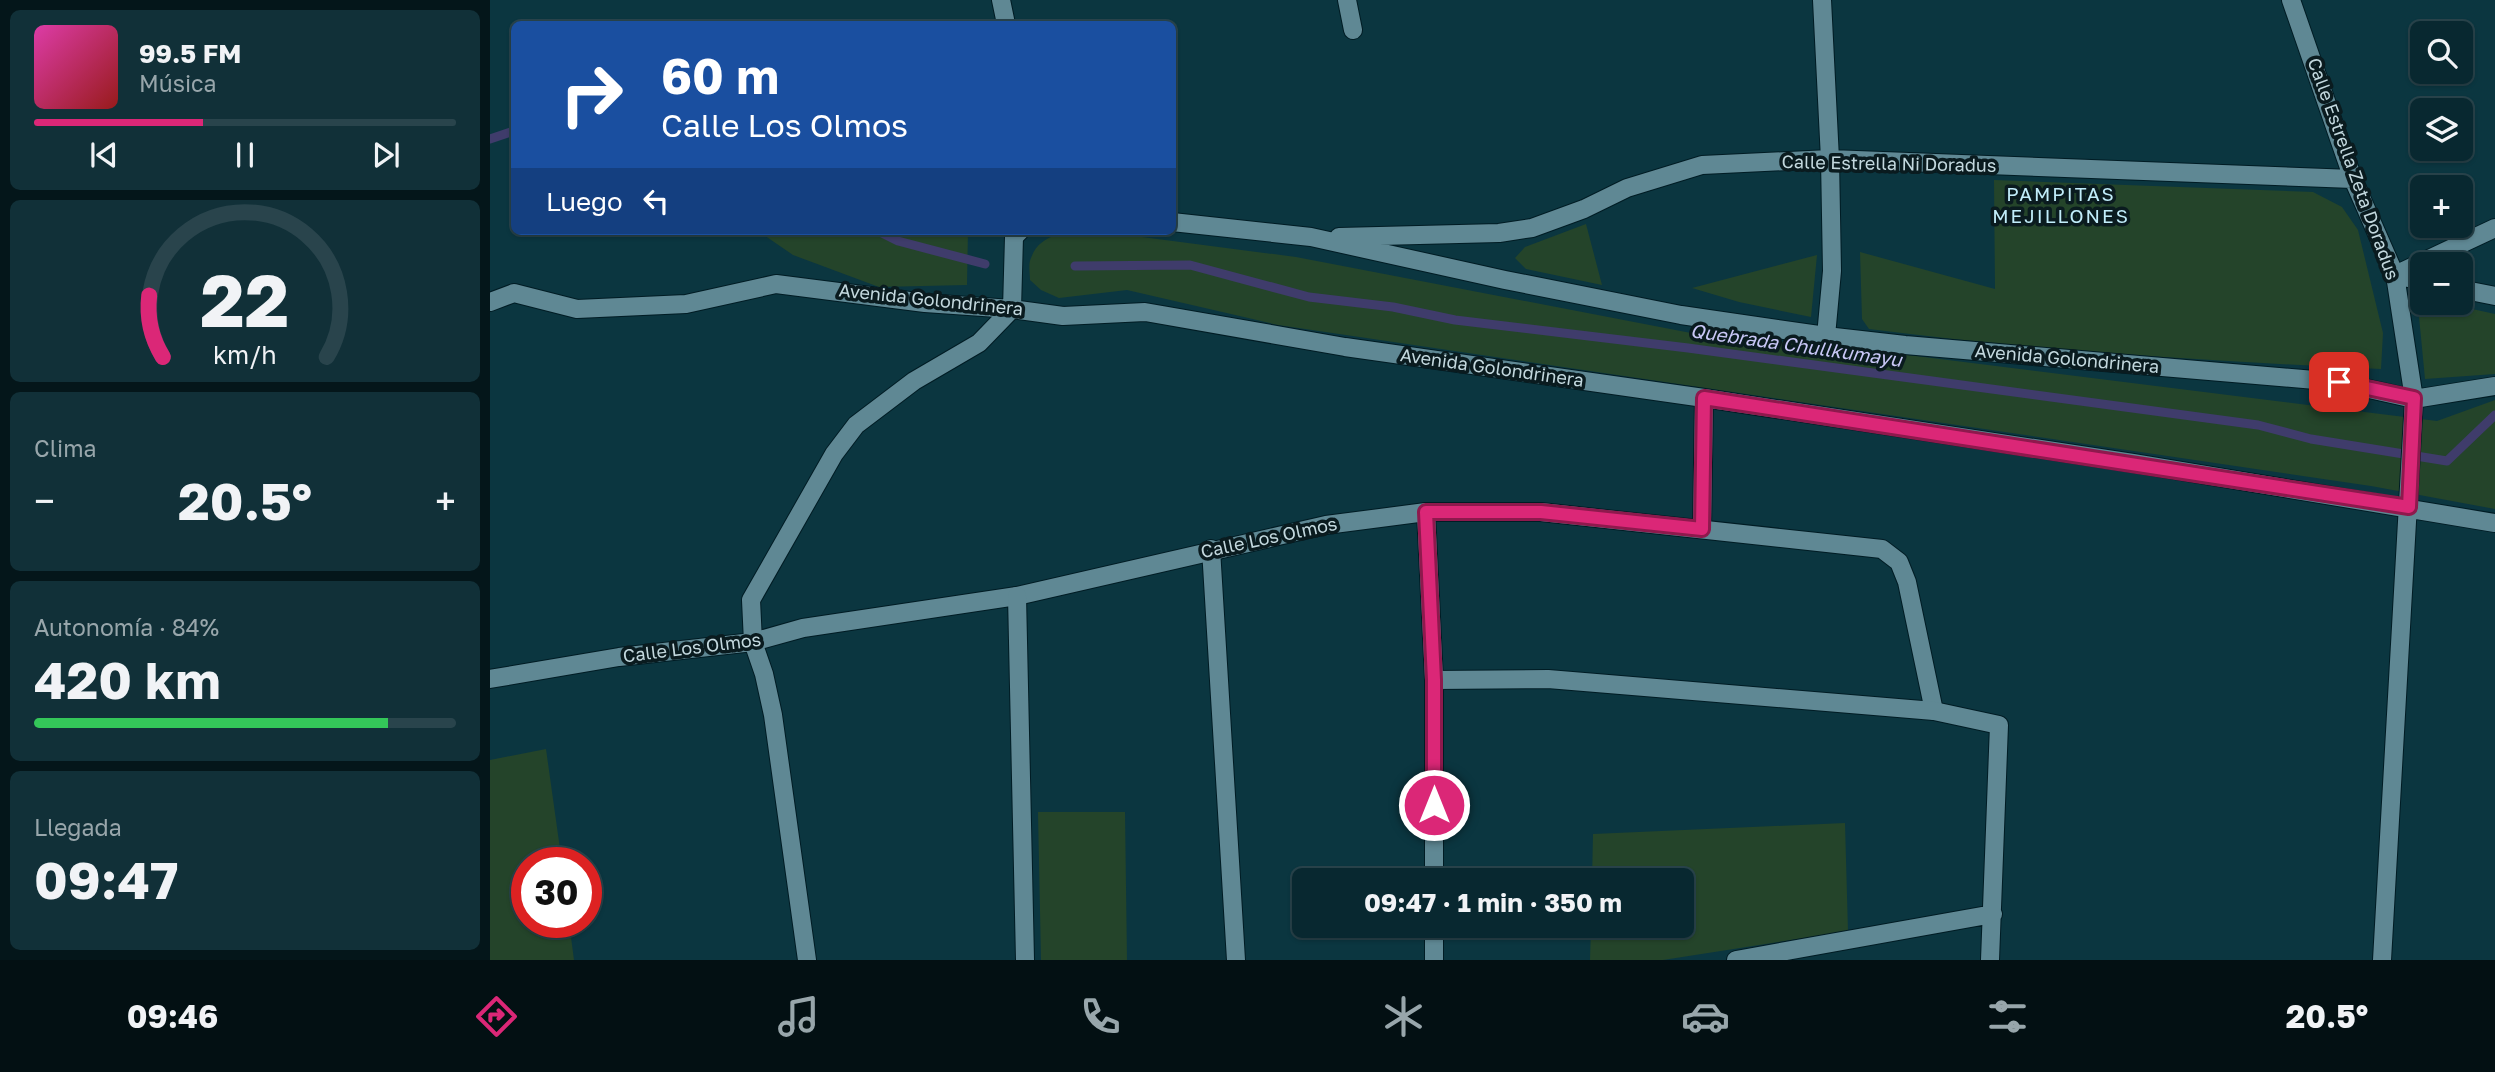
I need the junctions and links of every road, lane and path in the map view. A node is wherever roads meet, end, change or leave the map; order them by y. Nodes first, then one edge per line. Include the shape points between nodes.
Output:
1 (1001, 0) edge
2 (1347, 0) edge
3 (1822, 0) edge
4 (2291, 0) edge
5 (1005, 21) edge
6 (1353, 30) dead end
7 (1830, 159) junction
8 (2353, 180) junction
9 (1176, 222) edge
10 (2495, 228) edge
11 (1016, 235) edge
12 (1311, 237) junction
13 (2395, 275) junction
14 (2410, 278) edge
15 (2473, 292) edge
16 (2495, 296) edge
17 (490, 302) edge
18 (1012, 309) junction
19 (1826, 336) junction
20 (2495, 386) edge
21 (1704, 398) junction
22 (2414, 398) junction
23 (2409, 507) junction
24 (1426, 512) junction
25 (2495, 523) edge
26 (1702, 529) junction
27 (1211, 550) junction
28 (1017, 596) junction
29 (753, 642) junction
30 (490, 679) edge
31 (1434, 680) junction
32 (1934, 711) junction
33 (1434, 868) edge
34 (1993, 914) junction
35 (1434, 938) edge
36 (807, 960) edge
37 (1025, 960) edge
38 (1236, 960) edge
39 (1434, 960) edge
40 (1735, 960) edge
41 (1990, 960) edge
42 (2382, 960) edge

1 - 5 street
2 - 6 street
3 - 7 street
4 - 8 street, Calle Estrella Zeta Doradus
7 - 8 street, Calle Estrella Ni Doradus
7 - 12 street, Calle Estrella Ni Doradus via 1702,165 1627,188 1532,228 1499,233
7 - 19 street via 1832,271
8 - 13 street, Calle Estrella Zeta Doradus
9 - 12 street
10 - 13 street
11 - 18 street
12 - 19 street, Avenida Golondrinera via 1681,315
13 - 14 street
13 - 22 street, Calle Estrella Zeta Doradus
15 - 16 street
17 - 18 street, Avenida Golondrinera via 514,293 577,309 686,304 776,284
18 - 21 street, Avenida Golondrinera via 1063,316 1145,313 1345,347
18 - 29 street via 979,343 914,381 856,425 834,454 751,600
19 - 22 street, Avenida Golondrinera via 2339,382
20 - 22 street, Avenida Golondrinera
21 - 23 street, Avenida Golondrinera
21 - 26 street
22 - 23 street, Calle Estrella Zeta Doradus
23 - 25 street, Avenida Golondrinera
23 - 42 street, Calle Estrella Zeta Doradus
24 - 26 street, Calle Los Olmos via 1541,512
24 - 27 street, Calle Los Olmos via 1326,525
24 - 31 street
26 - 32 street, Calle Los Olmos via 1882,549 1899,562
27 - 28 street, Calle Los Olmos
27 - 38 street
28 - 29 street, Calle Los Olmos via 803,628
28 - 37 street
29 - 30 street, Calle Los Olmos via 619,657
29 - 36 street via 773,715
31 - 32 street via 1548,679
31 - 33 street
32 - 34 street via 1999,726
34 - 40 street
34 - 41 street
35 - 39 street

